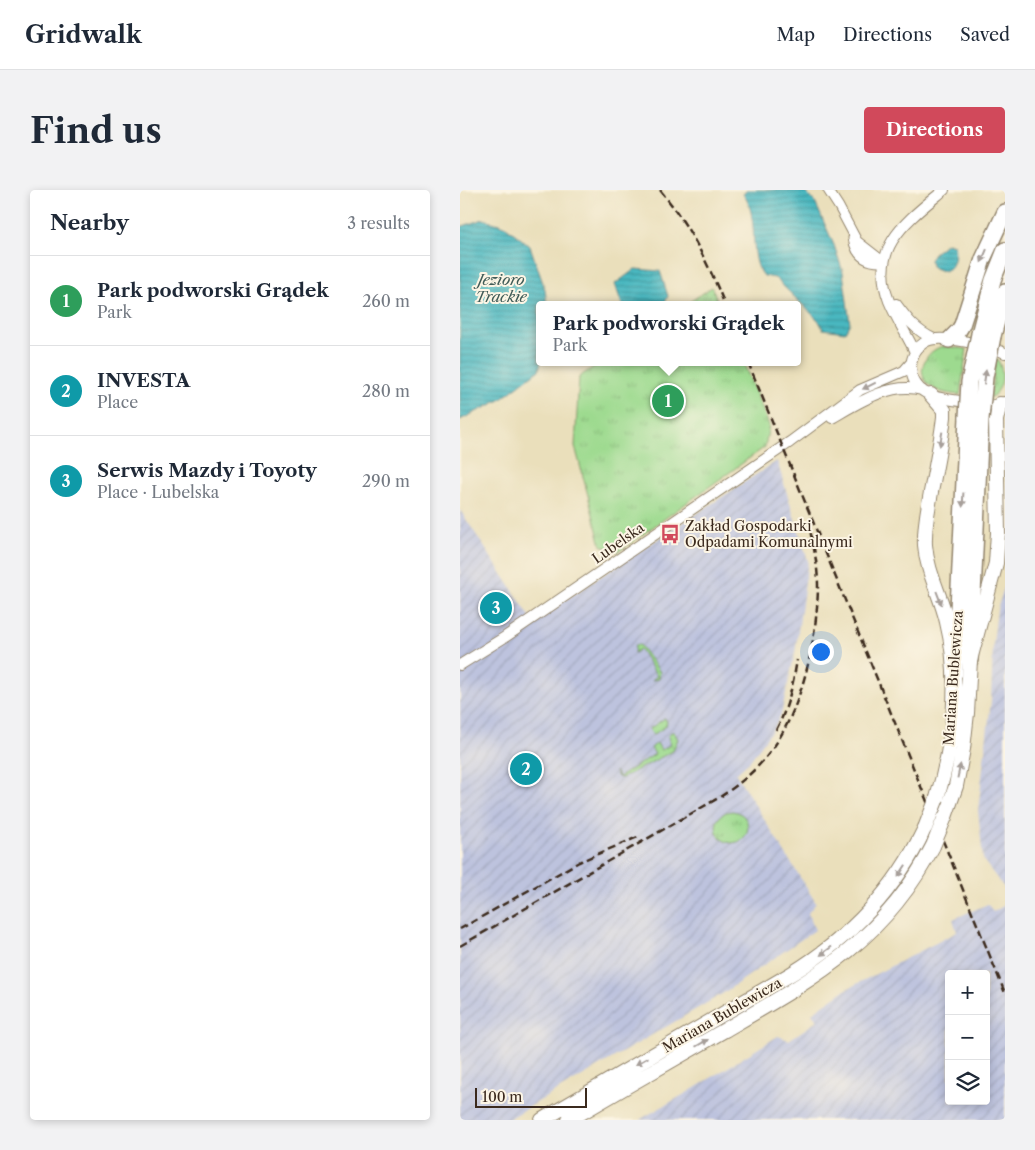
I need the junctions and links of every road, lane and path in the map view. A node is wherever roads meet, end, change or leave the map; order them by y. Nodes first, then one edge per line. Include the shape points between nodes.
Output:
1 (828, 190) edge
2 (944, 190) edge
3 (1005, 212) edge
4 (1005, 250) edge
5 (884, 262) junction
6 (1005, 292) edge
7 (986, 335) junction
8 (941, 339) junction
9 (915, 352) junction
10 (1005, 353) edge
11 (911, 363) junction
12 (926, 393) junction
13 (1002, 403) edge
14 (974, 418) junction
15 (790, 442) junction
16 (970, 660) junction
17 (460, 665) edge
18 (955, 674) junction
19 (542, 1120) edge
20 (569, 1120) edge

1 - 5 street via 858,241
2 - 5 street via 907,220 892,240
3 -> 8 highway via 983,259 962,325
4 - 7 highway, Mariana Bublewicza via 988,295
5 - 8 street via 890,294 912,325 921,333
5 - 9 street via 884,282 889,300
6 - 7 highway, Mariana Bublewicza
7 - 14 highway, Mariana Bublewicza, bridge via 971,374
8 - 9 street via 920,346
8 - 10 street
9 - 11 street
11 - 12 street via 912,378
11 -> 15 street, Lubelska via 904,371 860,390
12 - 13 street, Lubelska via 986,406
12 - 15 street, Lubelska via 902,387 861,401
12 -> 18 main road via 944,410 927,515 926,554 947,624
13 - 16 main road via 996,420 996,563
14 - 16 highway, Mariana Bublewicza
14 -> 18 highway, Mariana Bublewicza
15 - 17 street, Lubelska
20 -> 16 main road, Mariana Bublewicza, bridge via 795,989 841,958 895,905 933,846 956,786 963,749
18 -> 19 main road, Mariana Bublewicza, bridge via 951,738 937,798 908,862 884,896 853,928 792,974

